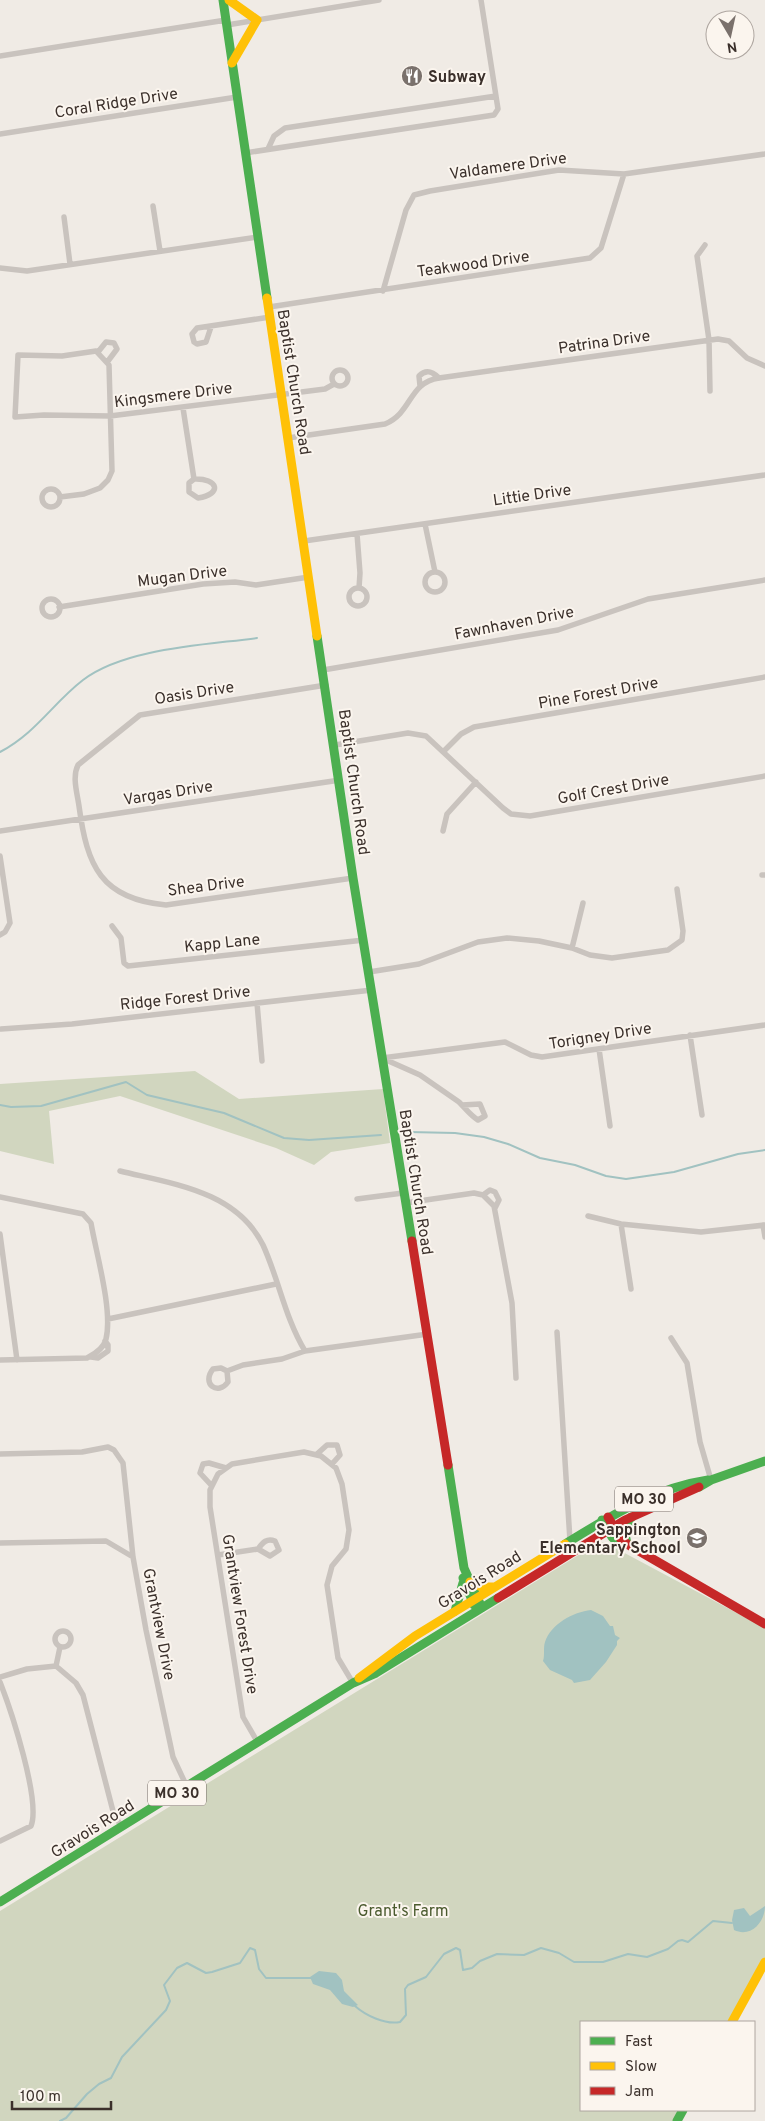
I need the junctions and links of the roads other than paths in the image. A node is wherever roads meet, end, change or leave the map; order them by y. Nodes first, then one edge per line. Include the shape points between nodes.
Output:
1 (222, 0) edge
2 (229, 0) edge
3 (379, 0) edge
4 (481, 0) edge
5 (358, 2) edge
6 (257, 20) junction
7 (226, 23) junction
8 (0, 56) edge
9 (232, 63) junction
10 (496, 96) junction
11 (237, 97) junction
12 (0, 134) edge
13 (268, 149) junction
14 (245, 153) junction
15 (765, 154) edge
16 (624, 174) junction
17 (153, 206) dead end
18 (64, 217) dead end
19 (258, 237) junction
20 (705, 245) dead end
21 (160, 251) junction
22 (70, 264) junction
23 (0, 268) edge
24 (383, 290) junction
25 (269, 312) junction
26 (211, 327) dead end
27 (709, 340) junction
28 (98, 352) junction
29 (108, 362) junction
30 (765, 366) edge
31 (439, 378) junction
32 (334, 384) dead end
33 (420, 386) junction
34 (710, 391) dead end
35 (282, 394) junction
36 (183, 408) junction
37 (110, 416) junction
38 (288, 438) junction
39 (765, 476) edge
40 (194, 479) junction
41 (60, 497) dead end
42 (425, 524) junction
43 (357, 534) junction
44 (304, 541) junction
45 (435, 572) dead end
46 (309, 577) junction
47 (765, 580) edge
48 (359, 588) dead end
49 (59, 607) dead end
50 (323, 670) junction
51 (765, 677) edge
52 (326, 686) junction
53 (335, 745) junction
54 (444, 751) junction
55 (765, 776) edge
56 (340, 780) junction
57 (476, 782) junction
58 (80, 819) junction
59 (0, 831) edge
60 (443, 831) dead end
61 (0, 856) edge
62 (353, 878) junction
63 (677, 889) dead end
64 (583, 903) dead end
65 (112, 926) dead end
66 (0, 935) edge
67 (364, 940) junction
68 (572, 948) junction
69 (370, 972) junction
70 (372, 990) junction
71 (257, 1003) junction
72 (765, 1025) edge
73 (0, 1027) edge
74 (690, 1035) junction
75 (599, 1049) junction
76 (382, 1058) junction
77 (262, 1061) dead end
78 (462, 1105) dead end
79 (702, 1116) dead end
80 (610, 1126) dead end
81 (120, 1171) dead end
82 (403, 1193) junction
83 (483, 1195) junction
84 (0, 1197) edge
85 (358, 1199) dead end
86 (405, 1203) junction
87 (495, 1208) junction
88 (588, 1216) dead end
89 (622, 1224) junction
90 (764, 1225) edge
91 (0, 1234) edge
92 (765, 1237) edge
93 (276, 1284) junction
94 (631, 1289) dead end
95 (108, 1319) junction
96 (557, 1332) dead end
97 (428, 1334) junction
98 (671, 1338) dead end
99 (305, 1351) junction
100 (0, 1360) edge
101 (17, 1360) junction
102 (227, 1371) dead end
103 (516, 1378) dead end
104 (0, 1454) edge
105 (317, 1454) junction
106 (765, 1461) edge
107 (332, 1464) junction
108 (226, 1468) junction
109 (711, 1480) junction
110 (212, 1486) junction
111 (631, 1517) junction
112 (605, 1519) junction
113 (611, 1528) junction
114 (570, 1541) junction
115 (0, 1543) edge
116 (627, 1544) junction
117 (258, 1549) dead end
118 (218, 1555) junction
119 (134, 1557) junction
120 (662, 1566) junction
121 (467, 1582) junction
122 (494, 1587) junction
123 (474, 1600) junction
124 (479, 1609) junction
125 (455, 1611) junction
126 (765, 1624) edge
127 (60, 1647) dead end
128 (56, 1666) junction
129 (0, 1677) edge
130 (0, 1682) edge
131 (353, 1683) junction
132 (258, 1743) junction
133 (187, 1786) junction
134 (122, 1827) junction
135 (0, 1841) edge
136 (0, 1902) edge
137 (764, 1967) edge
138 (733, 2021) edge

1 - 7 street, Baptist Church Road
2 - 6 street
3 - 5 street
4 - 10 street
5 - 6 street
6 - 7 street
6 - 9 street
7 - 8 street
7 - 9 street, Baptist Church Road
9 - 11 street, Baptist Church Road
10 - 13 street via 285,128 274,136
10 - 13 street via 498,109 494,115
11 - 12 street, Coral Ridge Drive
11 - 14 street, Baptist Church Road
13 - 14 street
14 - 19 street, Baptist Church Road
15 - 16 street, Valdamere Drive
16 - 24 street, Teakwood Drive via 601,248 590,258
16 - 24 street, Valdamere Drive via 559,170 414,195 406,210
17 - 21 street
18 - 22 street
19 - 21 street
19 - 25 street, Baptist Church Road
20 - 27 street via 697,256
21 - 22 street
22 - 23 street via 27,270
24 - 25 street, Teakwood Drive
25 - 26 street, Teakwood Drive
25 - 35 street, Baptist Church Road
27 - 30 street, Patrina Drive via 729,341 747,358
27 - 31 street, Patrina Drive
27 - 34 street
28 - 29 street
28 - 29 street via 106,342 114,342 117,349
28 - 37 street, Kingsmere Drive via 18,356 15,417
29 - 37 street
31 - 33 street, Patrina Drive
31 - 33 street, Patrina Drive via 425,371 419,376
32 - 35 street, Kingsmere Drive via 325,389
33 - 38 street, Patrina Drive via 398,417 385,424
35 - 36 street, Kingsmere Drive
35 - 38 street, Baptist Church Road
36 - 37 street, Kingsmere Drive
36 - 40 street
37 - 41 street via 112,471 108,480 91,492
38 - 44 street, Baptist Church Road
39 - 42 street, Littie Drive
40 - 40 street via 189,492 193,497 204,497 214,492 212,481
42 - 43 street, Littie Drive
42 - 45 street
43 - 44 street, Littie Drive
43 - 48 street
44 - 46 street, Baptist Church Road
46 - 49 street, Mugan Drive via 256,585 234,582 203,584
46 - 50 street, Baptist Church Road
47 - 50 street, Fawnhaven Drive via 648,599 558,630
50 - 52 street, Baptist Church Road
51 - 54 street, Pine Forest Drive via 474,727 461,734
52 - 53 street, Baptist Church Road
52 - 58 street, Oasis Drive via 140,715 78,765 74,772
53 - 54 street, Golf Crest Drive via 408,733 426,736
53 - 56 street, Baptist Church Road
54 - 57 street, Golf Crest Drive
55 - 57 street, Golf Crest Drive via 530,816 511,814
56 - 58 street, Vargas Drive
56 - 62 street, Baptist Church Road
57 - 60 street via 447,814
58 - 59 street, Vargas Drive
58 - 62 street, Shea Drive via 90,860 107,884 126,896 148,903 166,905
61 - 66 street via 10,923
62 - 67 street, Baptist Church Road
63 - 68 street via 684,931 682,940 668,950 612,958
64 - 68 street
65 - 67 street, Kapp Lane via 121,938 124,963 128,966
67 - 69 street, Baptist Church Road
68 - 69 street via 507,938 478,942 419,964
69 - 70 street, Baptist Church Road
70 - 71 street, Ridge Forest Drive
70 - 76 street, Baptist Church Road
71 - 73 street, Ridge Forest Drive via 72,1024
71 - 77 street
72 - 74 street, Torigney Drive
74 - 75 street, Torigney Drive
74 - 79 street
75 - 76 street, Torigney Drive via 542,1058 505,1042 496,1042
75 - 80 street
76 - 78 street via 420,1075
76 - 82 street, Baptist Church Road
81 - 93 street via 198,1190 230,1206 249,1224 263,1245
82 - 85 street
82 - 86 street, Baptist Church Road
83 - 86 street via 465,1194
83 - 87 street
83 - 87 street via 490,1190 495,1192 499,1200
84 - 95 street via 83,1214 91,1223
86 - 97 street, Baptist Church Road
87 - 103 street via 512,1303
88 - 89 street
89 - 90 street via 701,1232
89 - 94 street
90 - 92 street
91 - 101 street
93 - 95 street
93 - 99 street
95 - 101 street via 105,1341 90,1357
96 - 114 street
97 - 99 street
97 - 121 street, Baptist Church Road
98 - 109 street via 687,1363 700,1442
99 - 102 street
100 - 101 street
104 - 119 street, Grantview Drive via 114,1450 123,1463
105 - 107 street
105 - 107 street, Grantview Forest Drive via 327,1445 337,1445 340,1455
105 - 108 street, Grantview Forest Drive via 281,1455 237,1462
106 - 109 street, Gravois Road / MO 30
107 - 131 street via 342,1484 349,1530 346,1549 332,1566 328,1585 338,1658
108 - 110 street via 218,1474
108 - 110 street, Grantview Forest Drive via 203,1464 200,1473
109 - 111 street, Gravois Road / MO 30 via 692,1492
109 - 112 street, Gravois Road / MO 30 via 682,1484 645,1498
110 - 118 street, Grantview Forest Drive via 210,1507
111 - 113 street, Gravois Road / MO 30
111 - 116 street via 625,1534
112 - 113 street
112 - 114 street, Gravois Road / MO 30
113 - 116 street
113 - 120 street via 618,1544
113 - 124 street, Gravois Road / MO 30
114 - 122 street, Gravois Road / MO 30
115 - 119 street via 106,1541
116 - 120 street
117 - 118 street
118 - 132 street, Grantview Forest Drive via 243,1716
119 - 133 street, Grantview Drive via 173,1757
120 - 126 street
121 - 122 street via 482,1588
121 - 123 street, Baptist Church Road
121 - 125 street
122 - 123 street, Gravois Road / MO 30
123 - 124 street, Baptist Church Road
123 - 125 street, Gravois Road / MO 30
124 - 131 street, Gravois Road / MO 30 via 376,1673
125 - 131 street, Gravois Road / MO 30 via 371,1666
127 - 128 street
128 - 129 street
128 - 134 street via 76,1683 83,1695 114,1815
130 - 135 street via 15,1721 34,1810 31,1826
131 - 132 street, Gravois Road / MO 30
132 - 133 street, Gravois Road / MO 30
133 - 134 street, Gravois Road / MO 30
134 - 136 street, Gravois Road / MO 30
137 - 138 street

